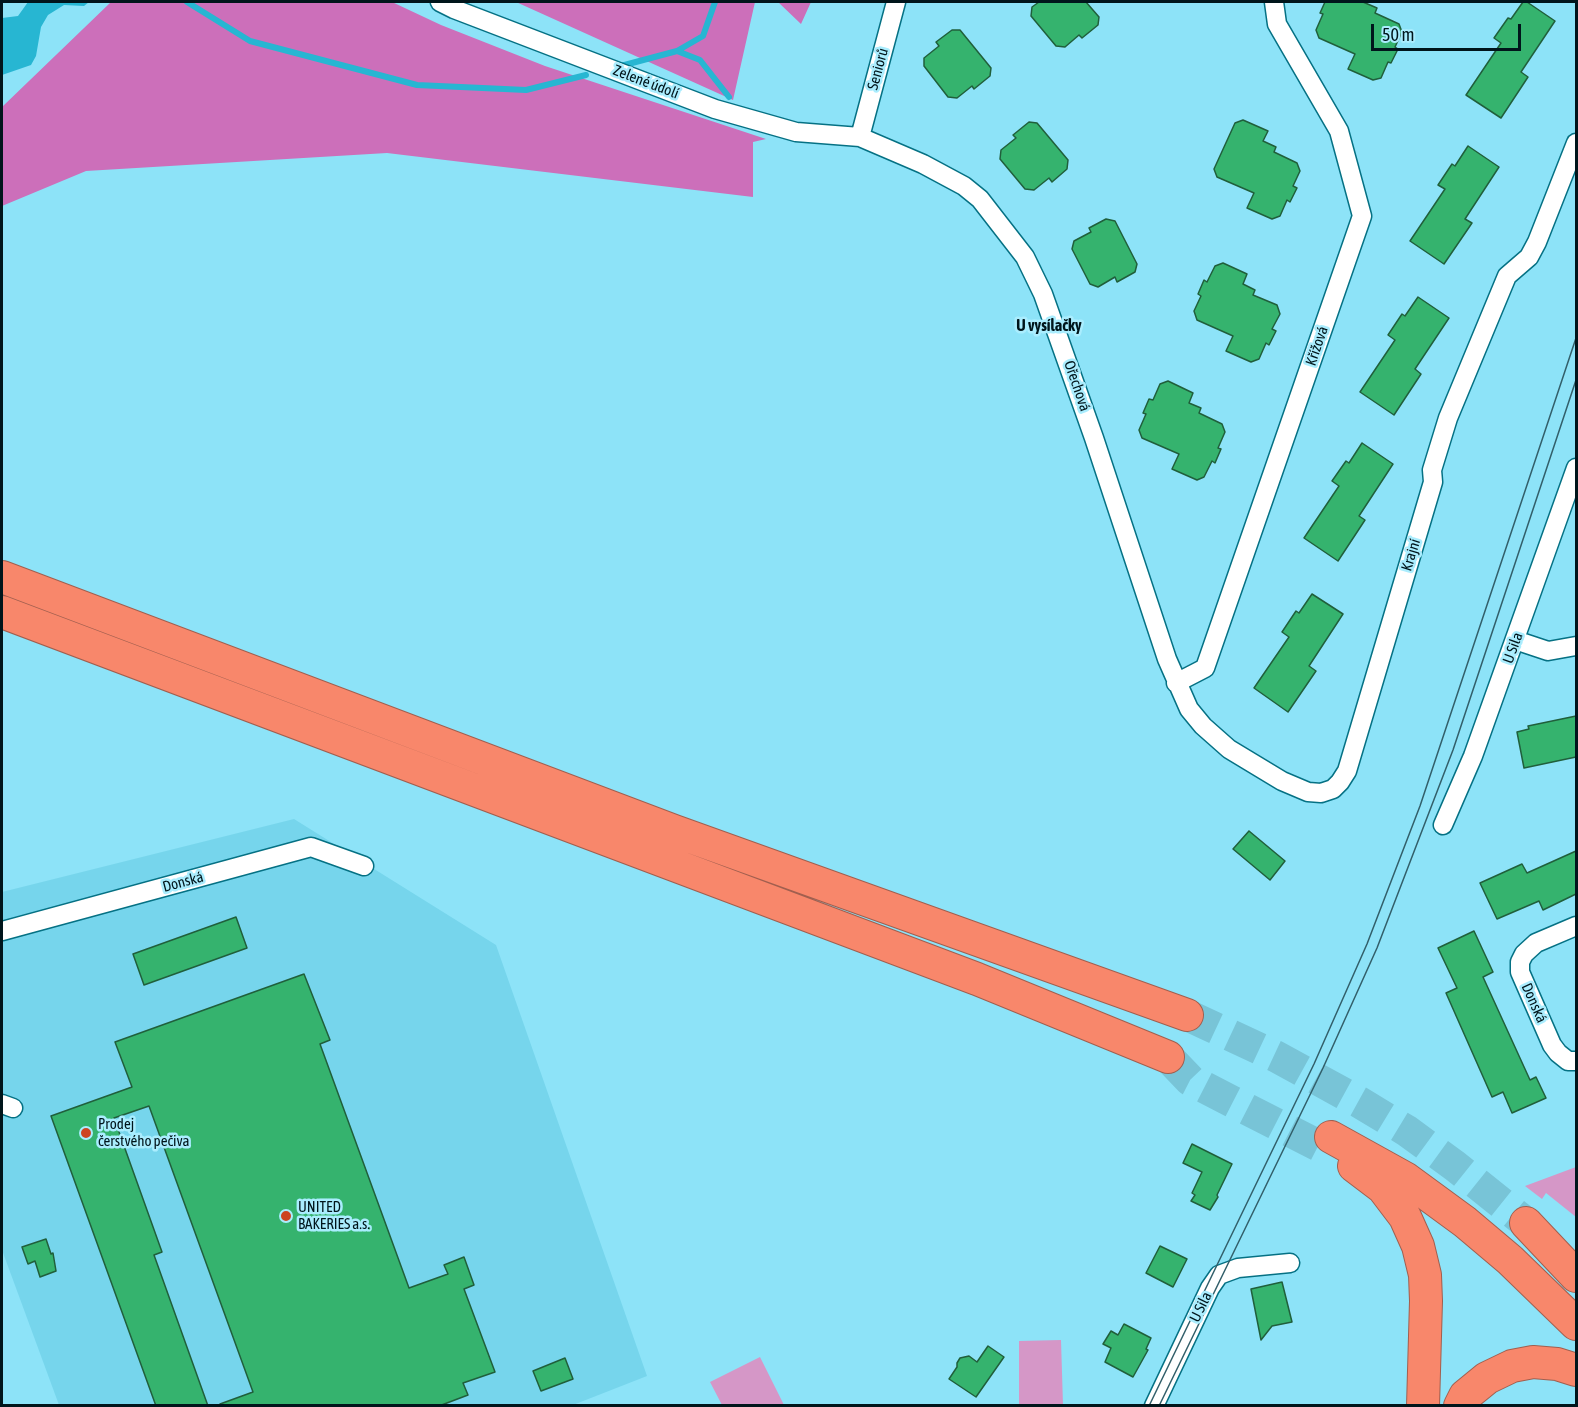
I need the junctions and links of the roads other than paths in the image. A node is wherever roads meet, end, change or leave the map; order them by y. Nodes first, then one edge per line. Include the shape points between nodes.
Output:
1 (440, 2) edge
2 (896, 2) edge
3 (1274, 2) edge
4 (860, 137) junction
5 (1576, 143) edge
6 (1576, 468) edge
7 (2, 577) edge
8 (2, 612) edge
9 (1515, 640) junction
10 (1576, 646) edge
11 (1176, 683) junction
12 (1443, 825) dead end
13 (364, 866) dead end
14 (1576, 926) edge
15 (2, 931) edge
16 (1187, 1015) tunnel mouth
17 (1168, 1057) tunnel mouth
18 (1576, 1061) edge
19 (1576, 1247) edge
20 (1290, 1263) dead end
21 (1576, 1276) edge
22 (1576, 1324) edge
23 (1576, 1370) edge
24 (1154, 1406) edge
25 (1423, 1406) edge
26 (1460, 1406) edge

1 - 4 street, Zelené údolí via 715,109 796,132
2 - 4 street, Seniorů
3 - 11 street, Křížová via 1277,24 1339,131 1362,216 1205,668
4 - 11 street, Ořechová via 964,186 980,199 1025,257 1061,340
5 - 11 street, Krajní via 1537,242 1529,257 1507,276 1448,418 1432,470 1433,482 1347,771 1340,782 1321,793 1282,781 1203,726
6 - 9 street, U Sila
7 - 16 highway via 674,831
8 - 17 highway via 977,979
9 - 10 street via 1548,651
9 - 12 street, U Sila
13 - 15 street, Donská via 311,847
14 - 18 street, Donská via 1536,943 1520,962 1520,972 1552,1045 1568,1061
19 - 21 highway via 1526,1223
20 - 24 street, U Sila via 1238,1268 1219,1275
22 - 25 highway via 1510,1260 1406,1178 1328,1143 1383,1188 1405,1216 1418,1246 1426,1301
23 - 26 highway via 1533,1362 1512,1366 1487,1378 1465,1396

